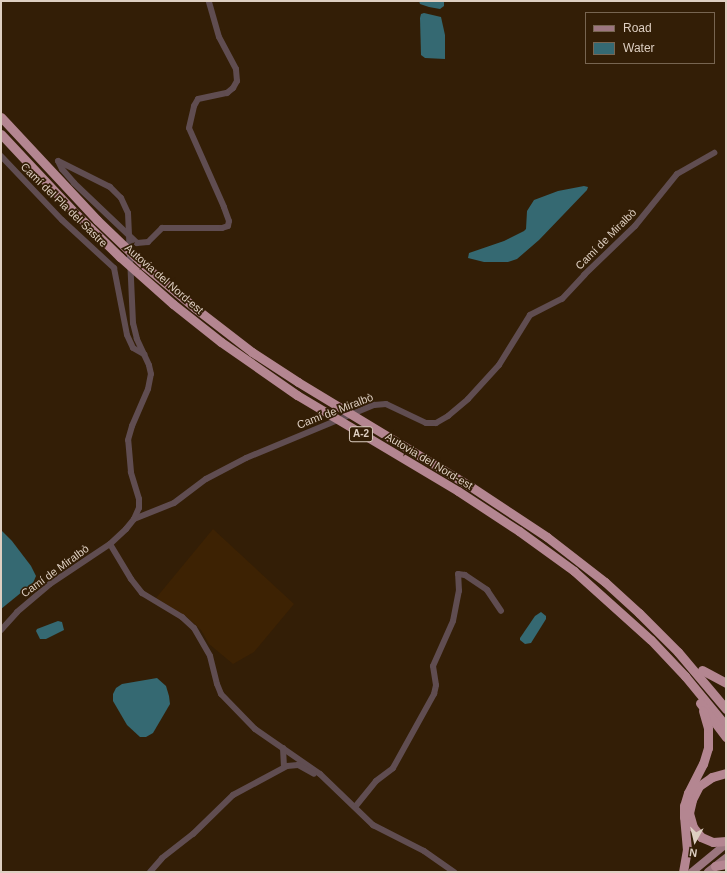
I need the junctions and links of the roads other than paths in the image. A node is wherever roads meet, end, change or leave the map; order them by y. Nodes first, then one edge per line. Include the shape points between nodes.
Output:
1 (209, 1) edge
2 (1, 117) edge
3 (1, 134) edge
4 (714, 153) dead end
5 (1, 156) edge
6 (144, 354) junction
7 (434, 464) junction
8 (134, 519) junction
9 (110, 544) junction
10 (552, 554) junction
11 (501, 611) dead end
12 (1, 630) edge
13 (702, 670) junction
14 (726, 683) edge
15 (726, 699) edge
16 (699, 702) junction
17 (726, 709) edge
18 (726, 726) edge
19 (726, 736) edge
20 (283, 748) junction
21 (284, 767) junction
22 (726, 773) edge
23 (325, 778) junction
24 (355, 807) junction
25 (726, 841) edge
26 (726, 844) edge
27 (726, 851) edge
28 (726, 858) edge
29 (726, 864) edge
30 (711, 869) edge
31 (150, 872) edge
32 (454, 872) edge
33 (683, 872) edge
34 (692, 872) edge
35 (700, 872) edge

1 - 6 street, Camí del Pla del Sastre via 219,37 236,69 237,81 228,93 198,99 190,128 224,207 229,223 226,227 162,228 148,242 137,243 74,183 58,160 104,182 116,192 128,213 129,231 131,287 134,330
2 - 7 highway, Autovia del Nord-est / A-2 via 97,220 145,266 195,308 252,352
3 - 10 highway, Autovia del Nord-est / A-2 via 120,257 221,342 292,392 458,491
4 - 8 street, Camí de Miralbò via 678,174 635,226 584,274 562,299 530,315 505,357 468,399 439,422 418,420 386,404 368,407 246,458 206,479 174,503
5 - 6 street, Camí del Pla del Sastre via 62,220 114,268 127,335 133,348
6 - 8 street via 150,368 151,380 128,442 131,472 139,502
7 - 13 highway via 448,469 488,493 586,561 651,616
7 - 17 highway, Autovia del Nord-est / A-2 via 524,520 599,577 655,629
8 - 9 street, Camí de Miralbò
9 - 12 street, Camí de Miralbò via 50,584 17,612
9 - 20 street via 142,593 182,617 194,628 210,656 223,697 258,731
10 - 16 highway via 643,641
10 - 18 highway, Autovia del Nord-est / A-2 via 646,635 685,676
11 - 24 street via 487,590 465,575 458,574 460,588 453,621 433,666 435,691 393,768 378,780
13 - 14 highway
13 - 15 highway
16 - 19 highway
16 - 33 highway via 707,724 708,743 704,760 684,806 687,850
20 - 21 street
20 - 23 street
21 - 23 street via 298,765
21 - 31 street via 230,797 193,834 162,858
22 - 25 highway via 712,777 699,786 689,813 693,827 702,837 714,842
23 - 24 street
24 - 32 street via 373,825 424,851
26 - 34 main road
27 - 35 main road
28 - 30 main road
29 - 30 highway

